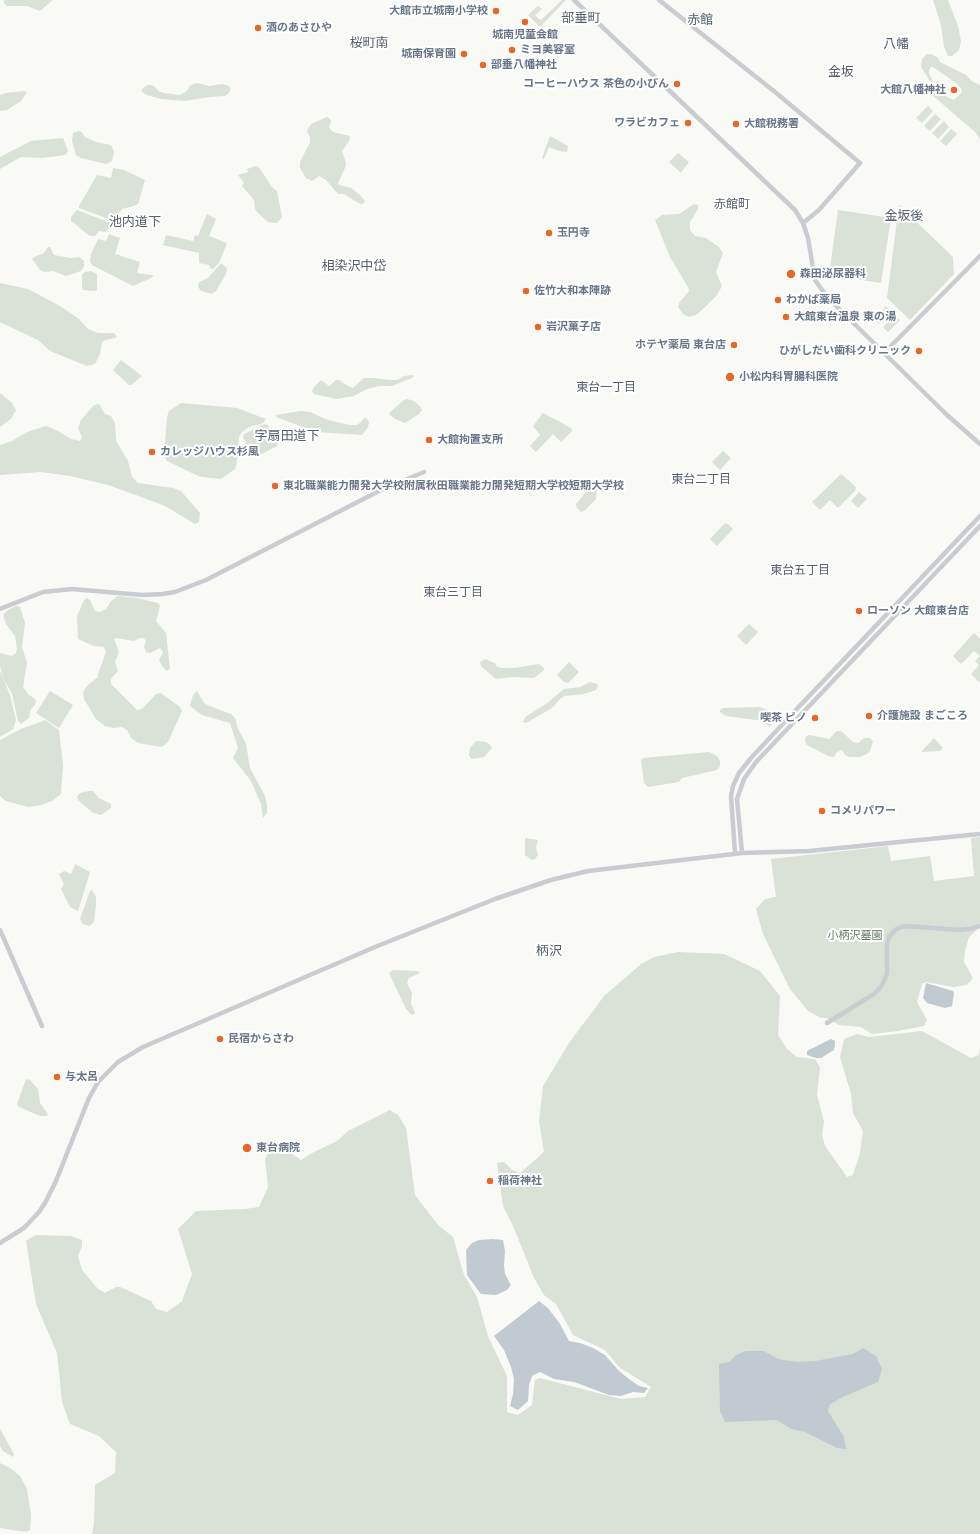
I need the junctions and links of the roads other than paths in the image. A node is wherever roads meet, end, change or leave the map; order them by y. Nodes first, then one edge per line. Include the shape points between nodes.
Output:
1 (574, 0) edge
2 (659, 0) edge
3 (803, 223) junction
4 (980, 256) edge
5 (884, 353) junction
6 (980, 444) edge
7 (424, 472) dead end
8 (980, 516) edge
9 (980, 526) edge
10 (0, 609) edge
11 (980, 834) edge
12 (742, 852) junction
13 (735, 853) junction
14 (980, 926) edge
15 (0, 930) edge
16 (827, 1023) dead end
17 (42, 1026) dead end
18 (0, 1243) edge

1 - 3 street via 795,210
2 - 3 street via 860,163
3 - 5 street via 815,280 827,297
4 - 5 street
5 - 6 street
7 - 10 street via 379,491 206,580 175,592 142,595 72,589 43,592
8 - 13 street via 739,773 731,796
9 - 12 street via 756,762 744,779 737,799
11 - 12 street via 809,851
12 - 13 street
13 - 18 street via 588,870 528,888 375,946 130,1054 106,1073 88,1098 51,1193 39,1212 24,1228
14 - 16 street via 958,930 908,926 895,930 887,944 887,973 880,988
15 - 17 street

